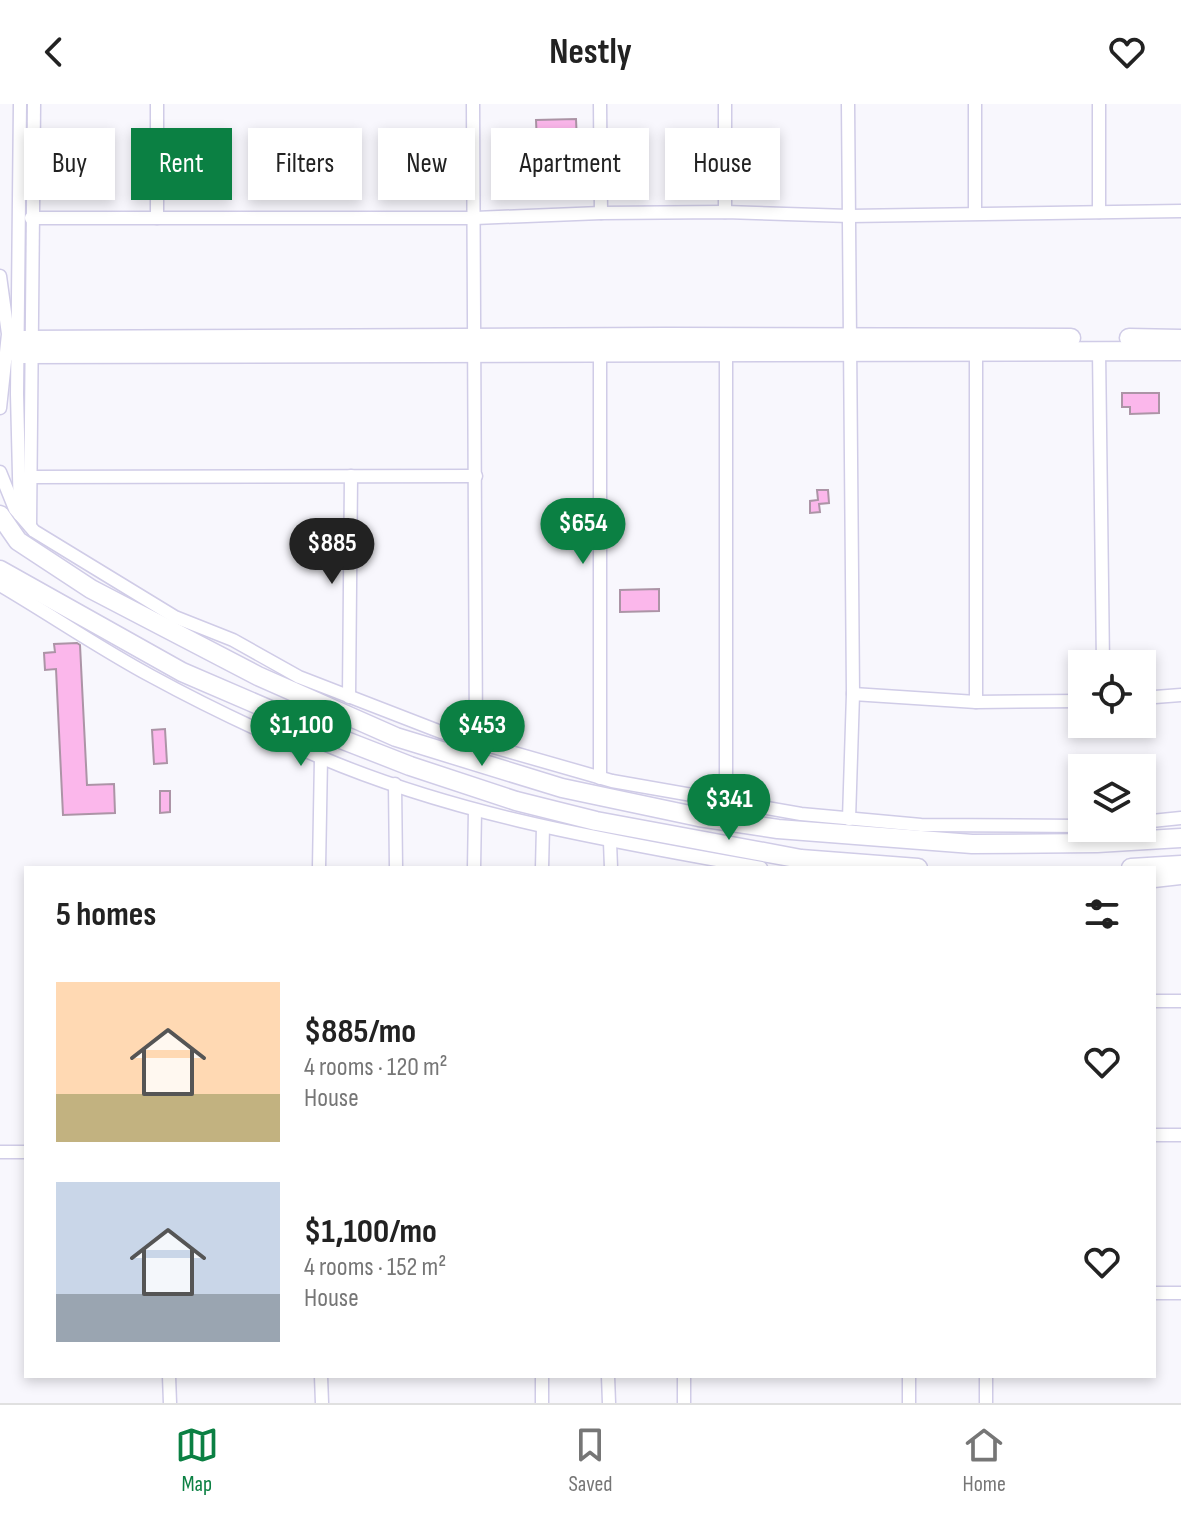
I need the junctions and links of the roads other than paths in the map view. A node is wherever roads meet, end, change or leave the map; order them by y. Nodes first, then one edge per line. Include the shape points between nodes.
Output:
1 (20, 104) edge
2 (34, 104) edge
3 (157, 104) edge
4 (473, 104) edge
5 (600, 104) edge
6 (725, 104) edge
7 (848, 104) edge
8 (975, 104) edge
9 (1099, 104) edge
10 (1181, 211) edge
11 (725, 212) junction
12 (1099, 212) junction
13 (601, 213) junction
14 (975, 213) junction
15 (849, 216) junction
16 (31, 218) junction
17 (157, 218) junction
18 (475, 218) junction
19 (0, 276) edge
20 (1181, 339) edge
21 (726, 345) junction
22 (850, 345) junction
23 (476, 346) junction
24 (25, 347) junction
25 (1099, 351) junction
26 (1181, 351) edge
27 (976, 352) junction
28 (600, 354) junction
29 (0, 408) edge
30 (0, 472) edge
31 (351, 476) junction
32 (476, 476) junction
33 (31, 477) junction
34 (0, 515) edge
35 (20, 515) junction
36 (30, 526) junction
37 (0, 570) edge
38 (0, 585) edge
39 (1103, 650) edge
40 (853, 694) junction
41 (1181, 695) edge
42 (349, 697) junction
43 (1156, 697) edge
44 (1068, 701) edge
45 (976, 702) junction
46 (476, 743) junction
47 (321, 758) junction
48 (600, 778) junction
49 (395, 784) junction
50 (726, 801) junction
51 (475, 810) junction
52 (1181, 818) edge
53 (849, 819) junction
54 (1156, 821) edge
55 (1068, 826) edge
56 (543, 827) junction
57 (1181, 838) edge
58 (610, 842) junction
59 (689, 861) edge
60 (1181, 865) edge
61 (319, 866) edge
62 (396, 866) edge
63 (474, 866) edge
64 (542, 866) edge
65 (611, 866) edge
66 (740, 866) edge
67 (892, 866) edge
68 (1156, 866) edge
69 (1181, 878) edge
70 (1156, 881) edge
71 (1156, 1001) edge
72 (1181, 1001) edge
73 (1156, 1135) edge
74 (1181, 1135) edge
75 (0, 1152) edge
76 (24, 1152) edge
77 (1156, 1293) edge
78 (1181, 1293) edge
79 (169, 1378) edge
80 (321, 1378) edge
81 (542, 1378) edge
82 (608, 1378) edge
83 (684, 1378) edge
84 (909, 1378) edge
85 (986, 1378) edge
86 (170, 1403) edge
87 (322, 1403) edge
88 (542, 1403) edge
89 (609, 1403) edge
90 (684, 1403) edge
91 (909, 1403) edge
92 (986, 1403) edge

1 - 24 street
2 - 16 street
3 - 17 street
4 - 18 street
5 - 13 street
6 - 11 street
7 - 15 street
8 - 14 street
9 - 12 street
10 - 12 street
11 - 13 street
11 - 15 street
12 - 14 street
13 - 18 street
14 - 15 street
15 - 22 street
16 - 17 street
16 - 24 street
17 - 18 street
18 - 23 street
19 - 29 street via 8,334
20 - 22 main road
21 - 22 main road
21 - 23 main road
21 - 28 main road
21 - 50 street
22 - 27 main road
22 - 40 street
23 - 24 main road
23 - 28 main road
23 - 32 street
24 - 33 street
24 - 35 street
25 - 26 main road
25 - 27 main road
25 - 39 street
27 - 45 street
28 - 48 street
30 - 35 street
31 - 32 street
31 - 33 street
31 - 42 street
32 - 46 street
33 - 36 street
34 - 57 main road via 18,541 91,589 269,682 396,737 562,788 778,829 972,844
35 - 36 street
36 - 42 street via 175,617
37 - 67 main road via 182,672 410,766 596,821 801,859
38 - 47 street via 148,675
40 - 45 street
40 - 53 street
41 - 43 street
42 - 46 street
44 - 45 street
46 - 48 street
47 - 49 street
47 - 61 street
48 - 50 street
49 - 51 street
49 - 62 street
50 - 53 street
51 - 56 street
51 - 63 street
52 - 54 street
53 - 55 street
56 - 58 street
56 - 64 street
58 - 59 street
58 - 65 street
59 - 66 street
60 - 68 main road
69 - 70 street
71 - 72 street
73 - 74 street
75 - 76 street
77 - 78 street
79 - 86 street
80 - 87 street
81 - 88 street
82 - 89 street
83 - 90 street
84 - 91 street
85 - 92 street

